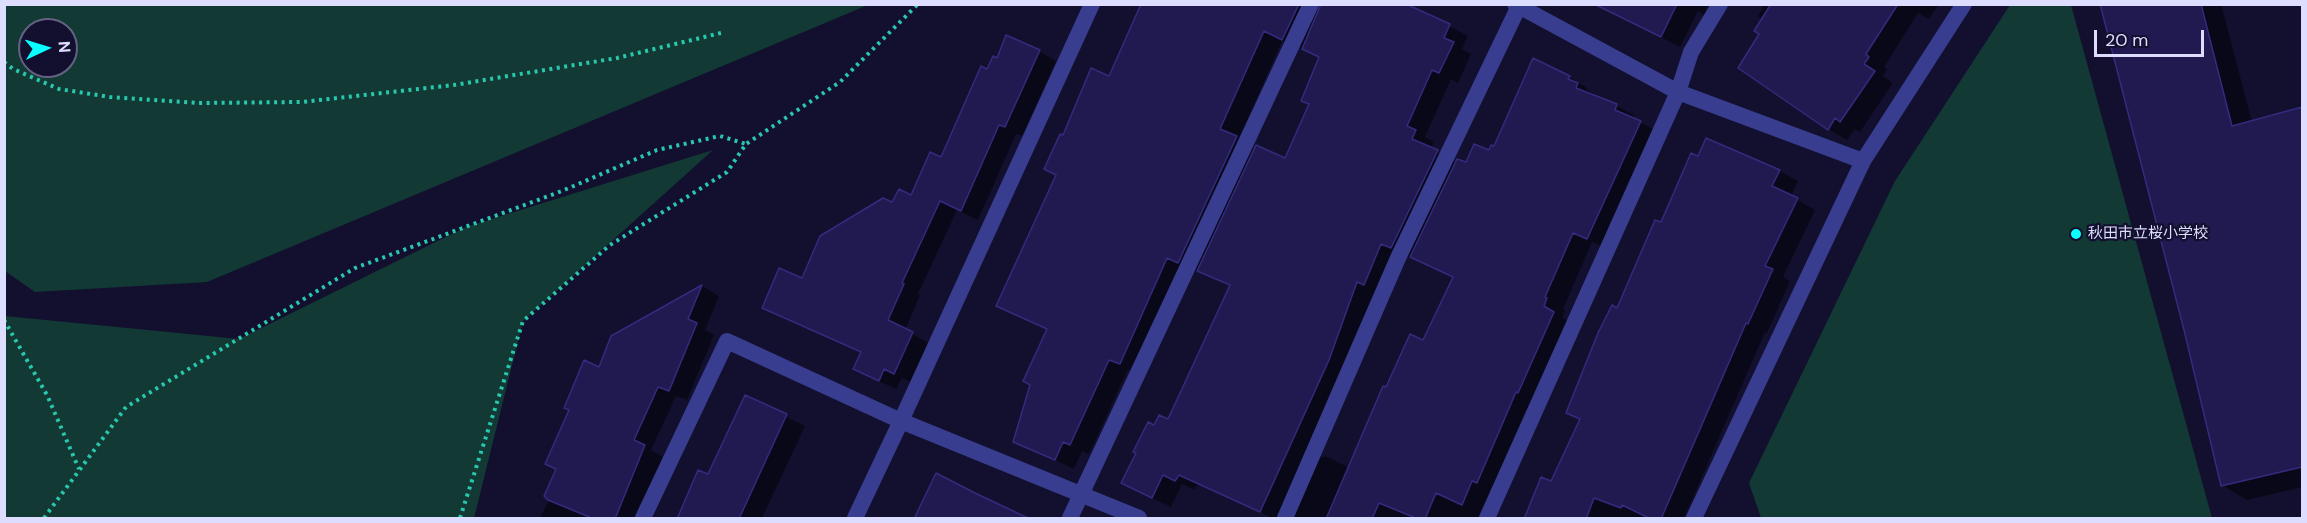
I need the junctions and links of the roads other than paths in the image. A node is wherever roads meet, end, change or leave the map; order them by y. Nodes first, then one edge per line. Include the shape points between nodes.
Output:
1 (1092, 4) edge
2 (1311, 4) edge
3 (1720, 4) edge
4 (1964, 4) edge
5 (1517, 5) edge
6 (1678, 92) junction
7 (1863, 161) junction
8 (901, 421) junction
9 (1080, 495) junction
10 (643, 519) edge
11 (855, 519) edge
12 (1070, 519) edge
13 (1139, 519) edge
14 (1285, 519) edge
15 (1487, 519) edge
16 (1694, 519) edge

1 - 8 street
2 - 9 street
3 - 6 street via 1691,52
4 - 7 street
5 - 6 street
5 - 14 street via 1398,258
6 - 7 street
6 - 15 street
7 - 16 street
8 - 9 street
8 - 10 street via 727,341
8 - 11 street
9 - 12 street
9 - 13 street

